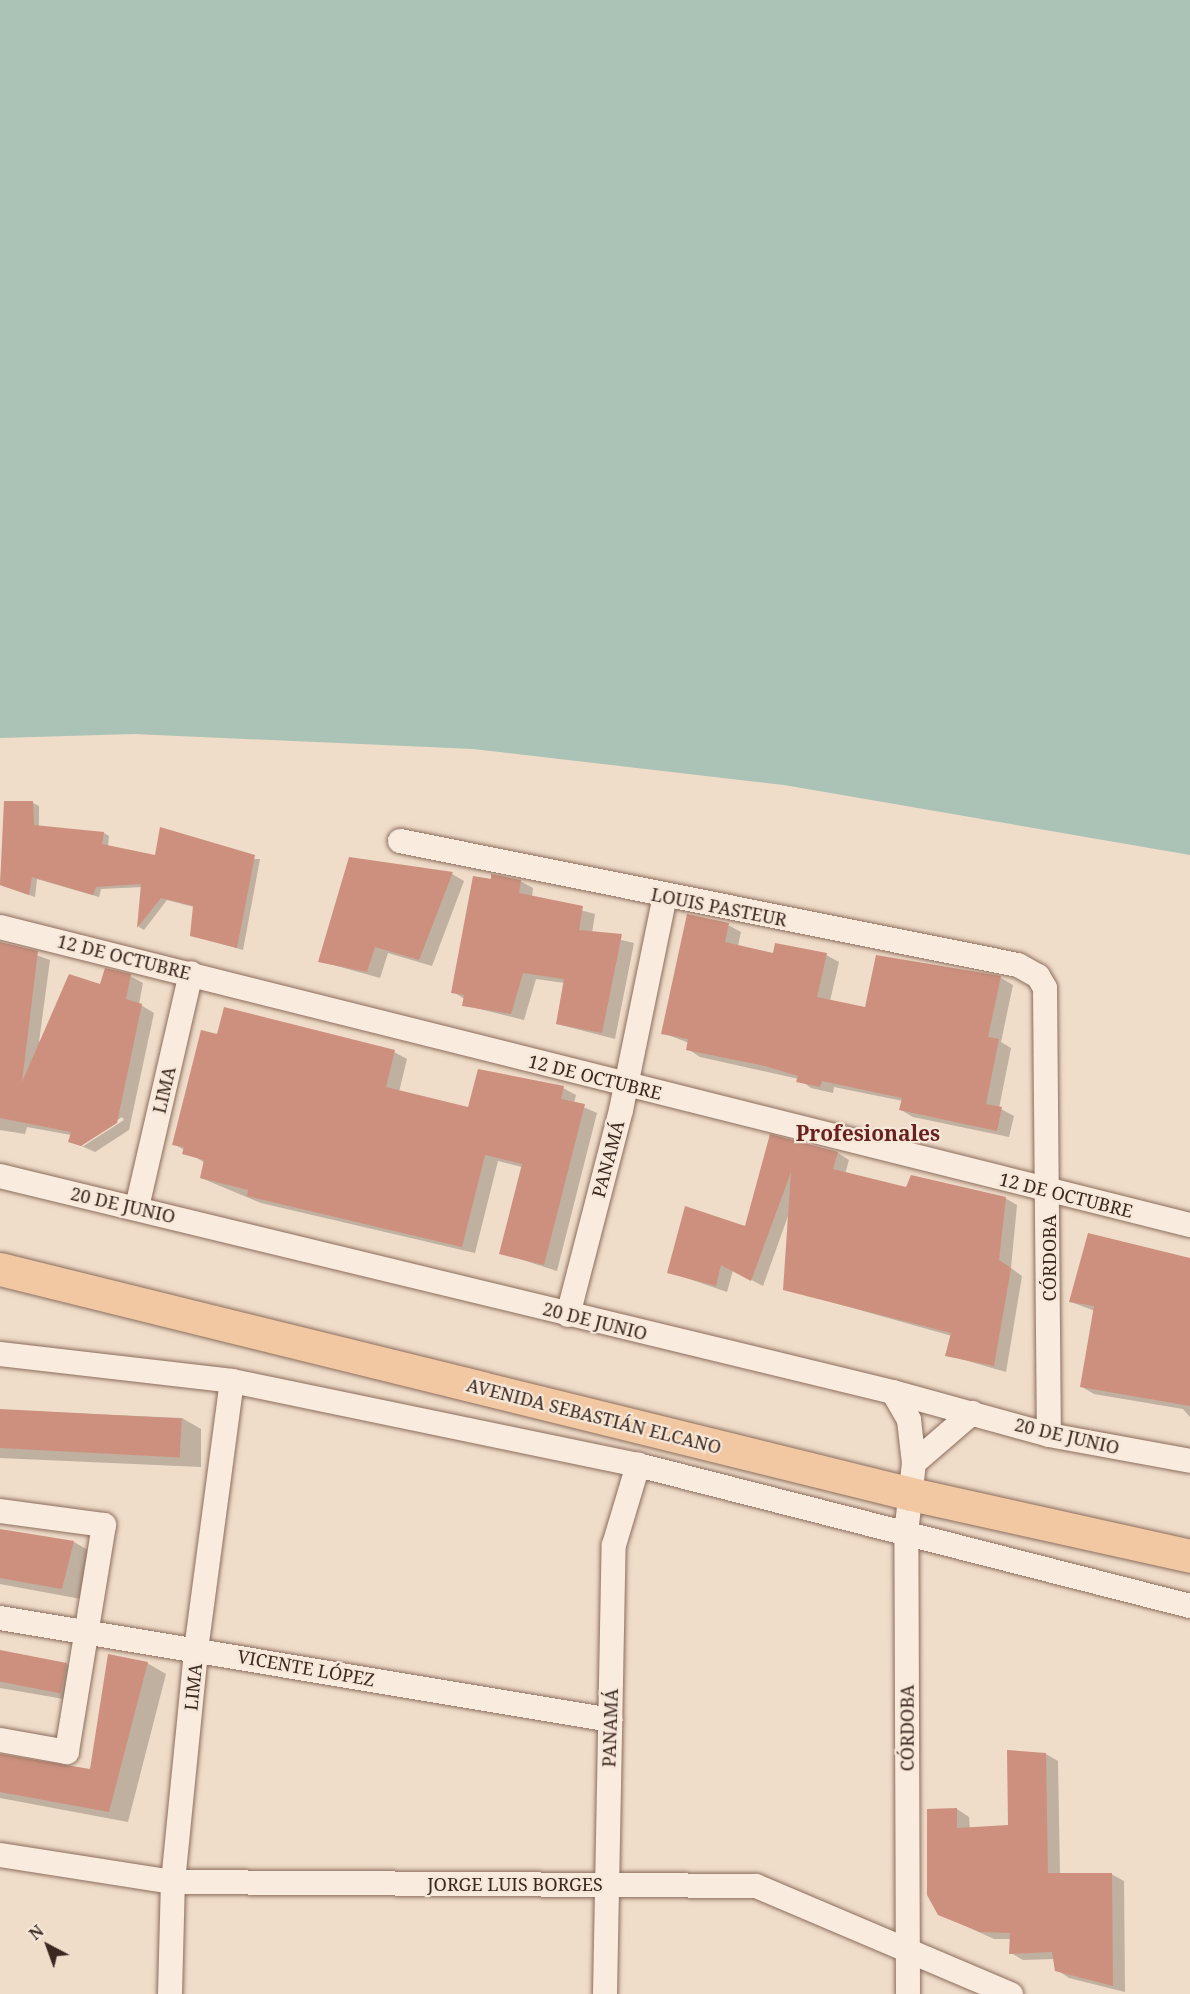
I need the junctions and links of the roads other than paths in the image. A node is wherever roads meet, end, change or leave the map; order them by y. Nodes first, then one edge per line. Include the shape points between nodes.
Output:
1 (400, 841) dead end
2 (665, 896) junction
3 (0, 927) edge
4 (191, 973) junction
5 (1038, 976) joint
6 (627, 1085) junction
7 (0, 1176) edge
8 (1049, 1192) junction
9 (136, 1207) junction
10 (1190, 1225) edge
11 (0, 1269) edge
12 (567, 1315) junction
13 (0, 1354) edge
14 (232, 1381) junction
15 (893, 1392) junction
16 (972, 1413) junction
17 (1049, 1435) junction
18 (1190, 1461) edge
19 (638, 1465) junction
20 (912, 1478) junction
21 (0, 1511) edge
22 (906, 1534) junction
23 (1190, 1556) edge
24 (1190, 1606) edge
25 (0, 1618) edge
26 (89, 1632) junction
27 (196, 1650) junction
28 (611, 1720) junction
29 (0, 1740) edge
30 (0, 1855) edge
31 (173, 1882) junction
32 (605, 1884) junction
33 (908, 1947) junction
34 (170, 1994) edge
35 (605, 1994) edge
36 (908, 1994) edge
37 (1011, 1994) edge

1 - 2 street, LOUIS PASTEUR
2 - 5 street, LOUIS PASTEUR via 1018,965
2 - 6 street, PANAMÁ
3 - 4 street, 12 DE OCTUBRE
4 - 6 street, 12 DE OCTUBRE
4 - 9 street, LIMA
5 - 8 street, CÓRDOBA via 1045,988
6 - 8 street, 12 DE OCTUBRE
6 - 12 street, PANAMÁ
7 - 9 street, 20 DE JUNIO
8 - 10 street, 12 DE OCTUBRE
8 - 17 street, CÓRDOBA
9 - 12 street, 20 DE JUNIO
11 - 20 main road, AVENIDA SEBASTIÁN ELCANO
12 - 15 street, 20 DE JUNIO
13 - 14 street
14 - 19 street
14 - 27 street, LIMA
15 - 16 street, 20 DE JUNIO
15 - 20 street, CÓRDOBA via 909,1420
16 - 17 street, 20 DE JUNIO
16 - 20 street
17 - 18 street, 20 DE JUNIO
19 - 22 street
19 - 28 street, PANAMÁ via 614,1545
20 - 22 street, CÓRDOBA
20 - 23 main road, AVENIDA SEBASTIÁN ELCANO
21 - 26 street via 104,1525
22 - 24 street
22 - 33 street, CÓRDOBA
25 - 26 street, VICENTE LÓPEZ
26 - 27 street, VICENTE LÓPEZ
26 - 29 street via 67,1752
27 - 28 street, VICENTE LÓPEZ
27 - 31 street, LIMA
28 - 32 street, PANAMÁ
30 - 31 street, JORGE LUIS BORGES
31 - 32 street, JORGE LUIS BORGES
31 - 34 street, LIMA
32 - 33 street, JORGE LUIS BORGES via 756,1886
32 - 35 street, PANAMÁ
33 - 36 street, CÓRDOBA
33 - 37 street, JORGE LUIS BORGES

